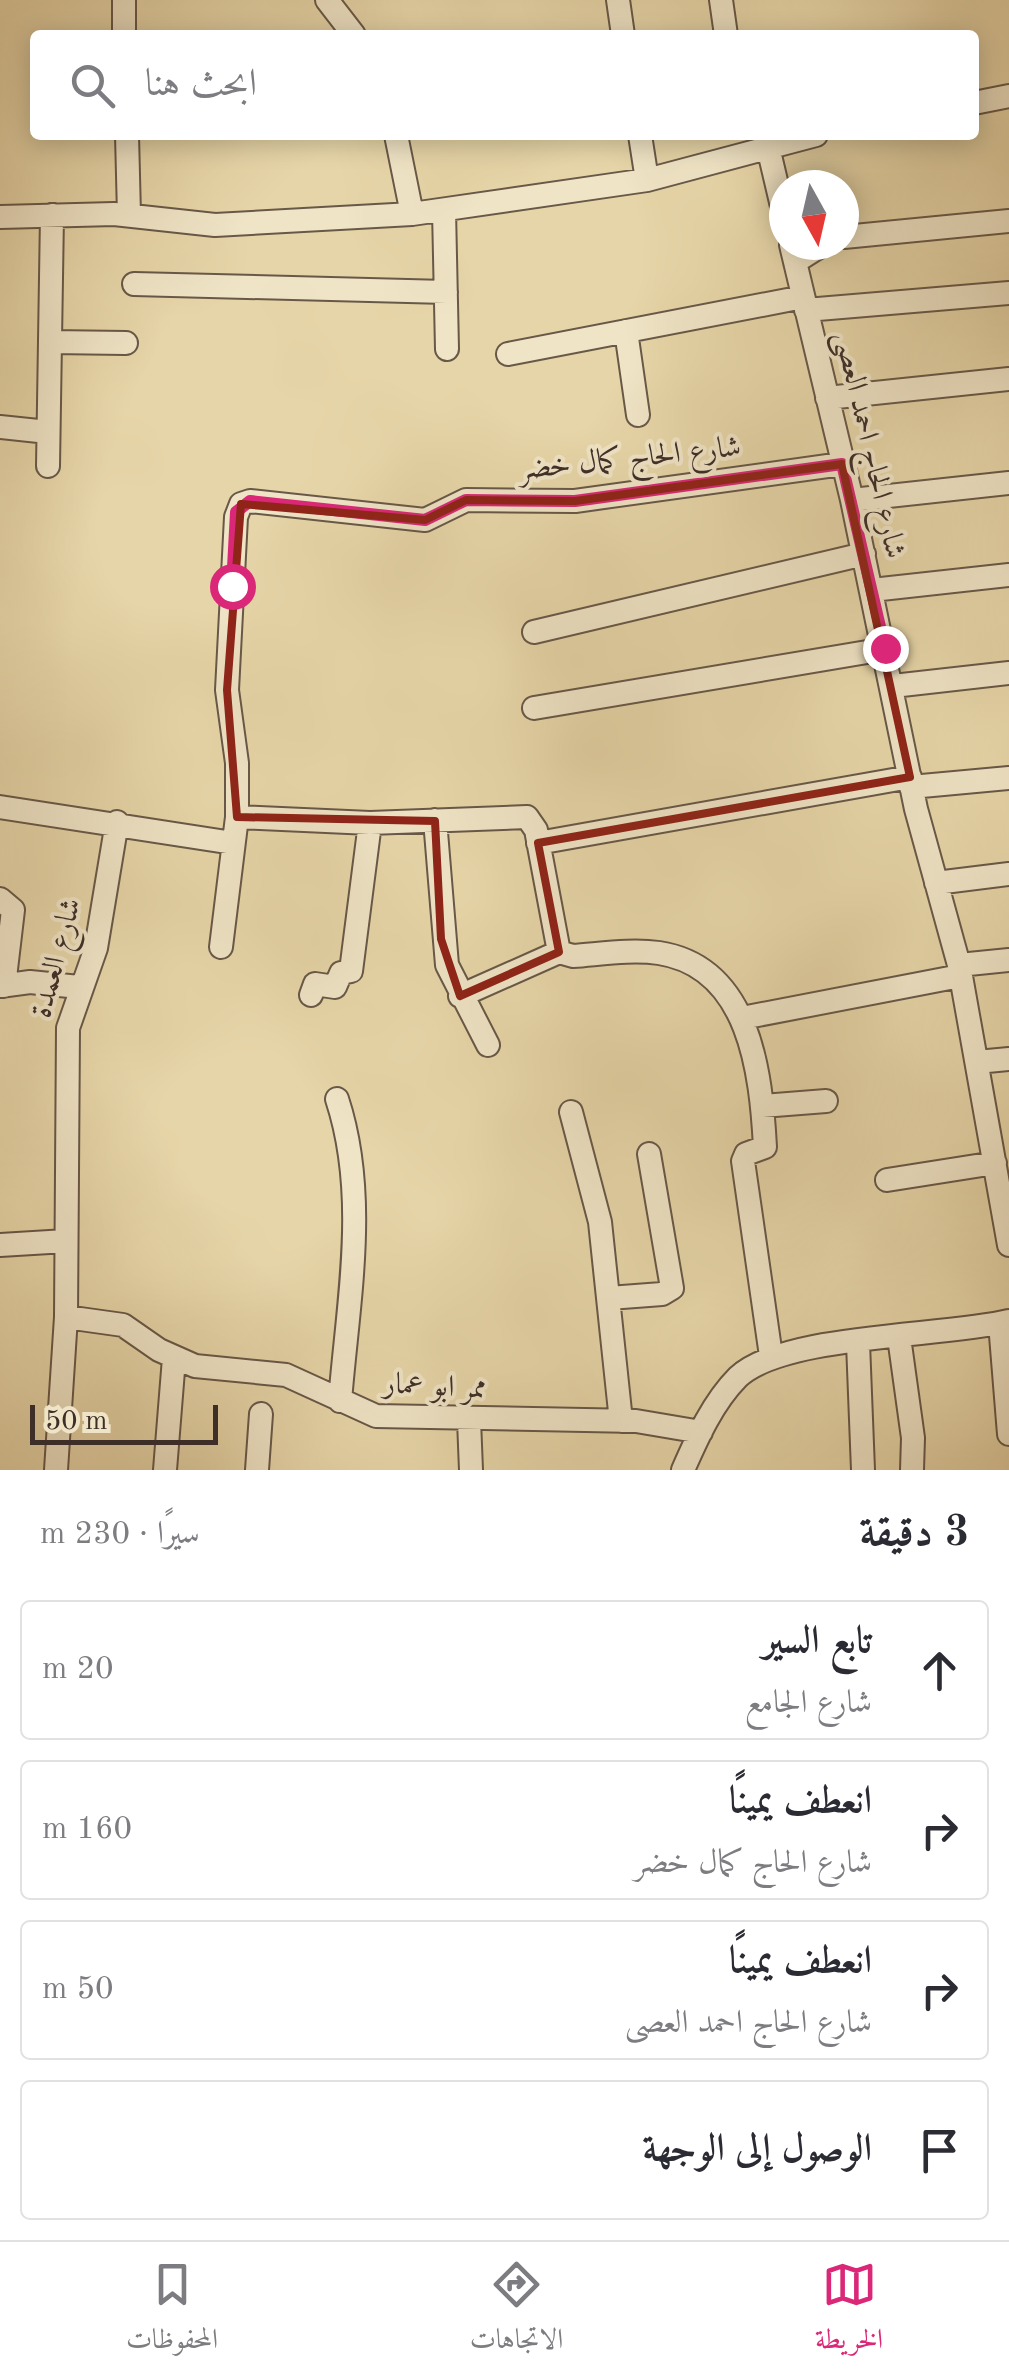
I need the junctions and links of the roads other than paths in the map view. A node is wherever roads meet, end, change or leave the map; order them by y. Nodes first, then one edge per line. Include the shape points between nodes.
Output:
1 (124, 0) edge
2 (328, 0) edge
3 (618, 0) edge
4 (721, 0) edge
5 (124, 30) edge
6 (350, 30) edge
7 (622, 30) edge
8 (725, 30) edge
9 (1009, 96) edge
10 (979, 102) edge
11 (127, 140) edge
12 (397, 140) edge
13 (641, 140) edge
14 (796, 140) edge
15 (741, 143) edge
16 (768, 147) junction
17 (773, 170) edge
18 (648, 180) junction
19 (444, 210) junction
20 (412, 214) junction
21 (129, 215) junction
22 (52, 216) junction
23 (0, 217) edge
24 (1009, 220) edge
25 (859, 235) edge
26 (795, 260) edge
27 (134, 284) dead end
28 (446, 292) junction
29 (1009, 293) edge
30 (805, 303) junction
31 (626, 331) junction
32 (50, 342) junction
33 (126, 344) dead end
34 (446, 349) dead end
35 (508, 354) dead end
36 (1009, 379) edge
37 (827, 398) junction
38 (638, 415) dead end
39 (0, 428) edge
40 (48, 432) junction
41 (842, 464) junction
42 (48, 466) dead end
43 (1009, 483) edge
44 (852, 500) junction
45 (864, 554) junction
46 (1009, 575) edge
47 (872, 590) junction
48 (534, 632) dead end
49 (885, 648) junction
50 (1009, 673) edge
51 (892, 686) junction
52 (534, 708) dead end
53 (1009, 778) edge
54 (911, 782) junction
55 (0, 807) edge
56 (237, 816) junction
57 (435, 820) junction
58 (117, 822) junction
59 (370, 823) junction
60 (233, 843) junction
61 (538, 843) junction
62 (1009, 874) edge
63 (936, 883) junction
64 (0, 898) edge
65 (221, 947) dead end
66 (559, 952) junction
67 (1009, 960) edge
68 (960, 970) junction
69 (2, 986) edge
70 (79, 987) junction
71 (312, 995) dead end
72 (460, 996) junction
73 (742, 1018) junction
74 (488, 1045) dead end
75 (1009, 1059) edge
76 (977, 1062) junction
77 (337, 1098) dead end
78 (826, 1102) dead end
79 (762, 1106) junction
80 (571, 1112) dead end
81 (649, 1154) dead end
82 (999, 1154) edge
83 (887, 1180) dead end
84 (66, 1240) junction
85 (0, 1245) edge
86 (1009, 1245) edge
87 (609, 1298) junction
88 (66, 1317) junction
89 (1005, 1322) edge
90 (899, 1337) junction
91 (858, 1342) junction
92 (771, 1356) junction
93 (174, 1358) junction
94 (340, 1401) junction
95 (261, 1414) dead end
96 (469, 1420) junction
97 (621, 1421) junction
98 (701, 1432) junction
99 (1009, 1434) edge
100 (56, 1470) edge
101 (164, 1470) edge
102 (257, 1470) edge
103 (471, 1470) edge
104 (683, 1470) edge
105 (864, 1470) edge
106 (912, 1470) edge

1 - 5 street
2 - 6 street
3 - 7 street
4 - 8 street
9 - 10 street
11 - 21 street
12 - 20 street
13 - 18 street
14 - 16 street
15 - 16 street
15 - 18 street
16 - 17 street
18 - 19 street
19 - 20 street
19 - 28 street
20 - 21 street via 215,225
21 - 22 street
22 - 23 street
22 - 32 street
24 - 25 street
26 - 30 street, شارع الحاج احمد العصى
27 - 28 street
28 - 34 street
29 - 30 street
30 - 31 street
30 - 37 street, شارع الحاج احمد العصى
31 - 35 street
31 - 38 street
32 - 33 street
32 - 40 street
36 - 37 street
37 - 41 street, شارع الحاج احمد العصى
39 - 40 street
40 - 42 street
41 - 44 street, شارع الحاج احمد العصى
41 - 56 street, شارع الحاج كمال خضر via 575,501 466,500 425,520 250,501 236,512 227,690
43 - 44 street
44 - 45 street, شارع الحاج احمد العصى
45 - 47 street, شارع الحاج احمد العصى
45 - 48 street
46 - 47 street
47 - 49 street, شارع الحاج احمد العصى
49 - 51 street, شارع الحاج احمد العصى
49 - 52 street
50 - 51 street
51 - 54 street, شارع الحاج احمد العصى
53 - 54 street
54 - 61 street
54 - 63 street, شارع الحاج احمد العصى
55 - 58 street
56 - 59 street
56 - 60 street
57 - 59 street
57 - 61 street via 522,815 534,824
57 - 72 street via 441,939
58 - 60 street
58 - 70 street, شارع العمدة via 96,948
59 - 71 street via 351,971 340,973 335,986 315,984
60 - 65 street
61 - 66 street
62 - 63 street
63 - 68 street, شارع الحاج احمد العصى
64 - 69 street via 13,910
66 - 72 street
66 - 73 street via 680,958 714,979
67 - 68 street
68 - 73 street
68 - 76 street, شارع الحاج احمد العصى
69 - 70 street
70 - 84 street, شارع العمدة via 66,1050
72 - 74 street
73 - 79 street
75 - 76 street
76 - 82 street, شارع الحاج احمد العصى
77 - 94 street via 356,1194
78 - 79 street
79 - 92 street via 765,1148 746,1154 744,1162
80 - 87 street via 596,1195
81 - 87 street via 672,1288
82 - 83 street
82 - 86 street, شارع الحاج احمد العصى
84 - 85 street
84 - 88 street, شارع العمدة
87 - 97 street
88 - 93 street, ممر ابو عمار via 123,1325
88 - 100 street, شارع العمدة
89 - 90 street
89 - 99 street
90 - 91 street
90 - 106 street
91 - 92 street
91 - 105 street
92 - 98 street via 737,1378
93 - 94 street, ممر ابو عمار via 286,1376
93 - 101 street
94 - 96 street, ممر ابو عمار via 402,1420
95 - 102 street
96 - 97 street, ممر ابو عمار
96 - 103 street
97 - 98 street, ممر ابو عمار
98 - 104 street

